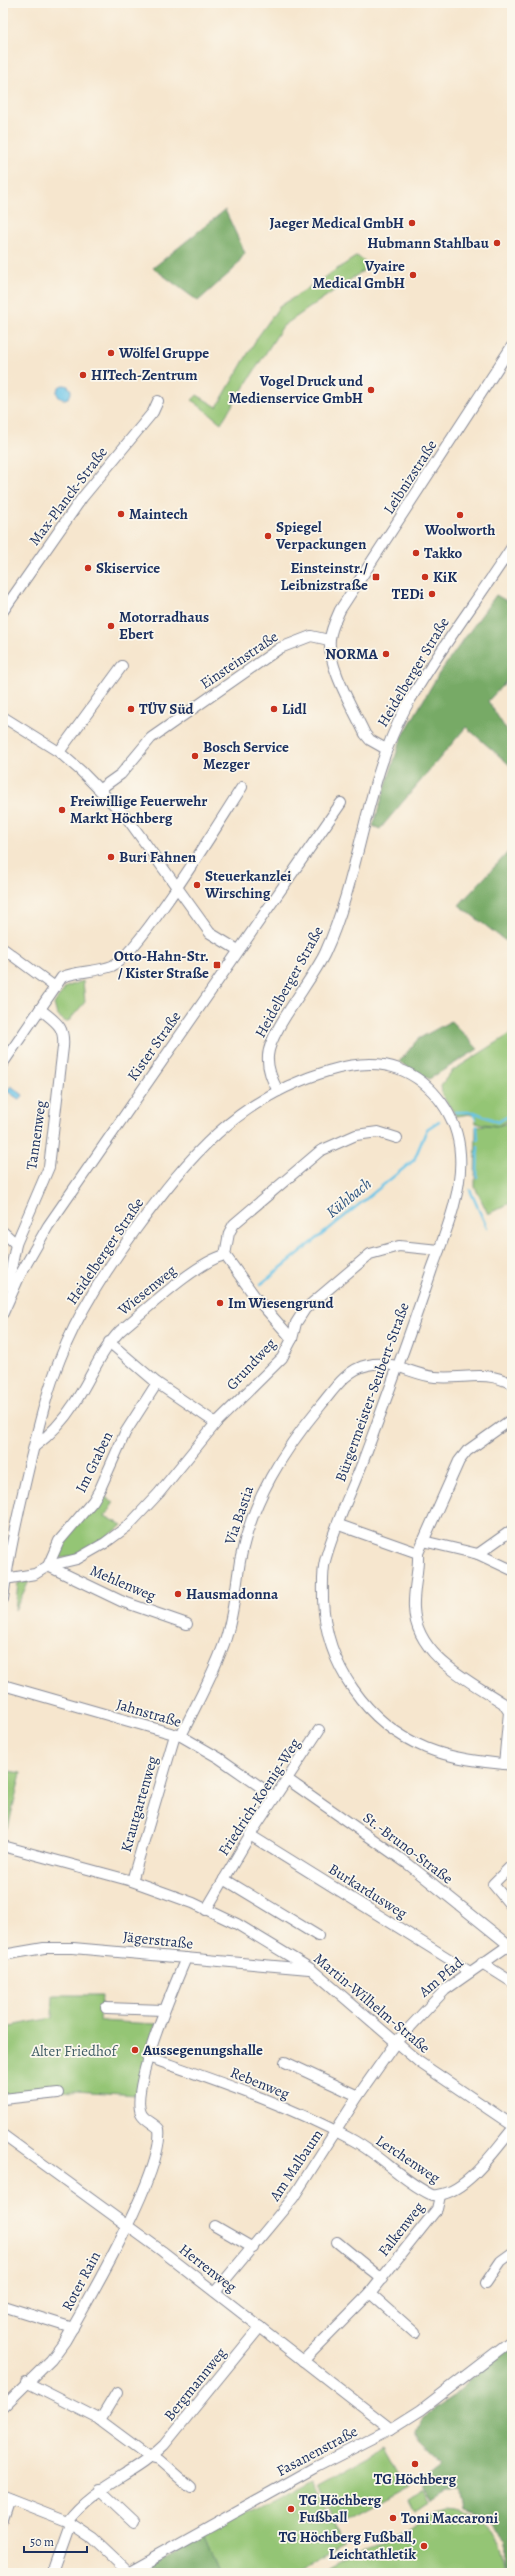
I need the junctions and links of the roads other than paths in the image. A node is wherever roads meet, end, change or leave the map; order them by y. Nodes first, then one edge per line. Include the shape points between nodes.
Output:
1 (512, 346) edge
2 (158, 401) dead end
3 (512, 547) edge
4 (3, 611) edge
5 (329, 640) junction
6 (122, 666) dead end
7 (3, 716) edge
8 (386, 748) junction
9 (59, 752) junction
10 (242, 787) dead end
11 (100, 789) junction
12 (341, 803) dead end
13 (176, 888) junction
14 (238, 950) junction
15 (3, 952) edge
16 (55, 987) junction
17 (40, 1009) junction
18 (6, 1051) edge
19 (3, 1063) edge
20 (278, 1091) junction
21 (397, 1138) dead end
22 (3, 1232) edge
23 (16, 1244) junction
24 (439, 1250) junction
25 (225, 1255) junction
26 (8, 1288) edge
27 (3, 1313) edge
28 (292, 1339) junction
29 (109, 1342) junction
30 (399, 1366) junction
31 (157, 1383) junction
32 (512, 1384) edge
33 (512, 1419) edge
34 (216, 1423) junction
35 (34, 1446) junction
36 (339, 1525) junction
37 (512, 1530) edge
38 (423, 1541) junction
39 (418, 1553) junction
40 (478, 1554) junction
41 (48, 1566) junction
42 (512, 1570) edge
43 (5, 1579) junction
44 (3, 1599) edge
45 (187, 1624) dead end
46 (3, 1685) edge
47 (319, 1730) dead end
48 (178, 1736) junction
49 (508, 1765) edge
50 (287, 1779) junction
51 (275, 1797) junction
52 (250, 1835) junction
53 (3, 1846) edge
54 (512, 1865) edge
55 (224, 1879) junction
56 (132, 1881) junction
57 (512, 1907) edge
58 (206, 1910) junction
59 (318, 1936) dead end
60 (511, 1944) edge
61 (3, 1955) edge
62 (186, 1958) junction
63 (482, 1963) junction
64 (311, 1969) junction
65 (470, 1972) junction
66 (512, 1982) edge
67 (106, 2008) dead end
68 (163, 2010) junction
69 (396, 2042) junction
70 (148, 2057) junction
71 (285, 2062) dead end
72 (58, 2094) dead end
73 (358, 2096) junction
74 (3, 2099) edge
75 (512, 2125) edge
76 (512, 2130) edge
77 (337, 2132) junction
78 (3, 2135) edge
79 (440, 2196) junction
80 (127, 2226) junction
81 (215, 2226) dead end
82 (337, 2242) dead end
83 (253, 2248) junction
84 (512, 2253) edge
85 (382, 2279) junction
86 (486, 2283) dead end
87 (215, 2292) junction
88 (370, 2293) junction
89 (3, 2306) edge
90 (260, 2327) junction
91 (73, 2328) junction
92 (415, 2333) dead end
93 (512, 2340) edge
94 (303, 2361) junction
95 (26, 2382) junction
96 (117, 2392) dead end
97 (3, 2407) edge
98 (100, 2420) junction
99 (392, 2429) junction
100 (151, 2458) junction
101 (99, 2488) junction
102 (191, 2488) dead end
103 (6, 2497) edge
104 (3, 2520) edge
105 (69, 2522) junction
106 (134, 2522) dead end
107 (56, 2566) dead end
108 (127, 2572) edge

1 - 5 street, Leibnizstraße via 340,610
2 - 4 street, Max-Planck-Straße via 153,412 82,498
3 - 8 street, Heidelberger Straße via 445,644 406,708
5 - 8 street via 337,672 365,734 370,740
5 - 11 street, Einsteinstraße via 311,636 280,648 151,738 121,774
6 - 9 street
7 - 9 street
8 - 20 street, Heidelberger Straße via 345,904 335,930 322,960 270,1045 268,1067
9 - 11 street
10 - 13 street
11 - 13 street via 126,818
12 - 14 street, Kister Straße
13 - 14 street via 210,933
13 - 16 street via 126,956 112,966 62,977
14 - 26 street, Kister Straße
15 - 16 street via 5,950
16 - 17 street
17 - 18 street
17 - 23 street, Tannenweg via 58,1024 64,1033 63,1046 49,1167
18 - 19 street
20 - 24 street, Bürgermeister-Seubert-Straße via 307,1077 342,1067 369,1064 389,1065 406,1072 429,1087 443,1103 453,1122 459,1140 461,1159 458,1181
20 - 35 street, Heidelberger Straße via 249,1108 204,1145 169,1183 121,1249 75,1325 60,1359
21 - 25 street via 378,1132 356,1136 320,1151 235,1223 229,1233
22 - 23 street
23 - 26 street, Tannenweg via 8,1274
24 - 28 street, Grundweg via 399,1246 370,1254 305,1309 296,1323
24 - 30 street, Bürgermeister-Seubert-Straße
25 - 28 street via 256,1298
25 - 29 street, Wiesenweg via 217,1257 194,1272
26 - 27 street, Kister Straße
28 - 34 street, Grundweg via 282,1358
29 - 31 street
29 - 35 street, Wiesenweg via 74,1405 52,1433
30 - 32 street, Via Bastia via 436,1378 483,1375
30 - 36 street, Bürgermeister-Seubert-Straße
30 - 48 street, Via Bastia via 382,1363 368,1365 356,1368 345,1377 294,1437 272,1471 259,1498 246,1536 226,1638
31 - 34 street
31 - 41 street, Im Graben via 124,1433 100,1489 59,1541
33 - 38 street via 467,1452 459,1461
34 - 41 street, Grundweg via 159,1493 128,1526 77,1559
35 - 43 street, Heidelberger Straße
36 - 39 street
36 - 49 street, Bürgermeister-Seubert-Straße via 324,1564 324,1614 330,1644 351,1687 364,1705 389,1727 423,1747 466,1759
37 - 40 street
38 - 39 street
38 - 40 street
39 - 49 street via 414,1592 417,1626 431,1652 503,1703 509,1712
40 - 42 street
41 - 43 street via 34,1574
41 - 45 street, Mehlenweg via 121,1602
43 - 44 street, Heidelberger Straße
46 - 48 street, Jahnstraße
47 - 50 street, Friedrich-Koenig-Weg
48 - 51 street, Jahnstraße via 219,1758
48 - 56 street, Krautgartenweg
50 - 51 street, Friedrich-Koenig-Weg
50 - 60 street, St.-Bruno-Straße via 408,1864
51 - 52 street, Friedrich-Koenig-Weg
52 - 55 street, Friedrich-Koenig-Weg
52 - 65 street, Burkardusweg
53 - 56 street, Martin-Wilhelm-Straße
54 - 57 street via 493,1884
55 - 58 street, Friedrich-Koenig-Weg
55 - 59 street, Friedrich-Koenig-Weg
56 - 58 street, Martin-Wilhelm-Straße
58 - 64 street, Martin-Wilhelm-Straße via 237,1924
60 - 63 street, Am Pfad
61 - 62 street, Jägerstraße via 44,1948 73,1948
62 - 64 street, Jägerstraße
62 - 68 street, Roter Rain
63 - 65 street, Am Pfad
63 - 66 street
64 - 69 street, Martin-Wilhelm-Straße
65 - 69 street, Am Pfad via 444,1990
67 - 68 street
68 - 70 street, Roter Rain
69 - 73 street, Am Malbaum
69 - 75 street, Martin-Wilhelm-Straße via 444,2081
70 - 77 street, Rebenweg via 257,2097
70 - 80 street, Roter Rain via 140,2108 141,2114 159,2129 160,2136 150,2170
71 - 73 street
72 - 74 street
73 - 77 street, Am Malbaum
76 - 79 street, Lerchenweg via 467,2180
77 - 79 street, Lerchenweg via 377,2156 425,2192
77 - 83 street, Am Malbaum via 293,2198
78 - 80 street, Herrenweg
79 - 85 street, Falkenweg via 437,2209
80 - 87 street, Herrenweg
80 - 91 street, Roter Rain
81 - 83 street
82 - 85 street, Falkenweg
83 - 87 street, Am Malbaum
84 - 86 street via 501,2261
85 - 88 street, Falkenweg
87 - 90 street, Herrenweg
88 - 92 street
88 - 94 street, Falkenweg
89 - 91 street, Roter Rain
90 - 94 street, Herrenweg
90 - 100 street, Bergmannweg
91 - 95 street via 51,2360
93 - 99 street, Fasanenstraße via 421,2410
94 - 99 street, Herrenweg
95 - 97 street
95 - 98 street
96 - 98 street
98 - 100 street
99 - 108 street, Fasanenstraße via 316,2467
100 - 101 street, Bergmannweg
100 - 102 street via 158,2460
101 - 105 street, Bergmannweg via 79,2505
101 - 106 street
103 - 104 street
103 - 105 street
105 - 107 street, Bergmannweg
105 - 108 street via 94,2538

